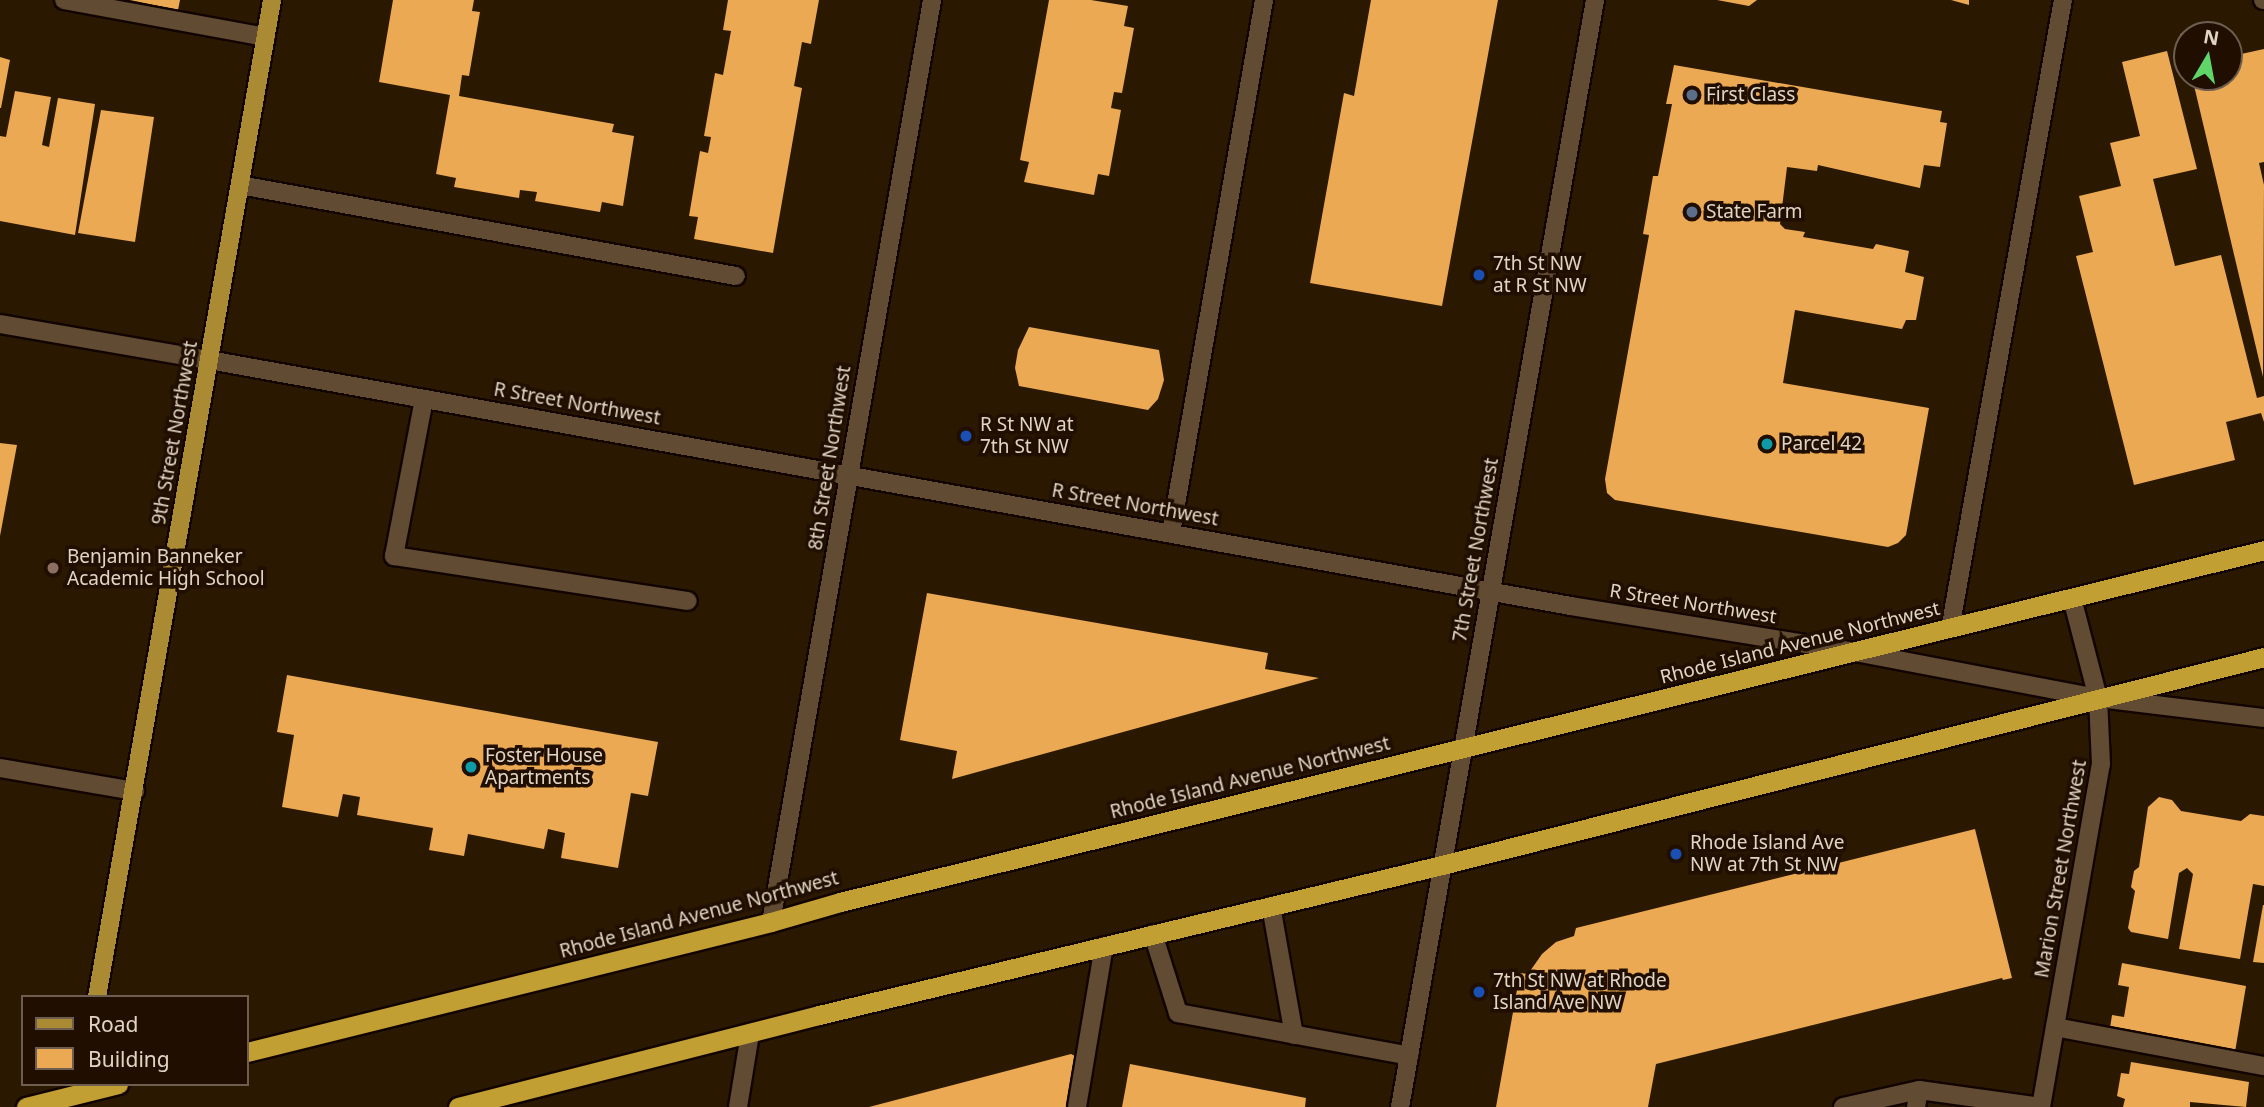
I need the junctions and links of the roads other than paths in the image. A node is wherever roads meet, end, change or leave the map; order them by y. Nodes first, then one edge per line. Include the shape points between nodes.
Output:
1 (64, 0) edge
2 (272, 0) edge
3 (932, 0) edge
4 (1264, 0) edge
5 (1595, 0) edge
6 (2063, 0) edge
7 (266, 37) junction
8 (240, 185) junction
9 (736, 276) dead end
10 (0, 324) edge
11 (209, 360) junction
12 (424, 399) junction
13 (848, 474) junction
14 (1171, 533) junction
15 (2264, 550) edge
16 (1490, 590) junction
17 (2072, 598) junction
18 (688, 601) dead end
19 (1950, 629) junction
20 (1856, 652) junction
21 (2264, 657) edge
22 (2098, 698) junction
23 (2264, 718) edge
24 (1462, 750) junction
25 (0, 768) edge
26 (135, 791) junction
27 (1442, 865) junction
28 (1271, 906) junction
29 (771, 922) junction
30 (1153, 934) junction
31 (1104, 946) junction
32 (97, 995) edge
33 (2055, 1027) junction
34 (750, 1034) junction
35 (1294, 1035) junction
36 (248, 1052) edge
37 (1409, 1056) junction
38 (2264, 1066) edge
39 (111, 1086) edge
40 (81, 1095) edge
41 (1918, 1099) edge
42 (26, 1107) edge
43 (458, 1107) edge
44 (738, 1107) edge
45 (1077, 1107) edge
46 (1400, 1107) edge
47 (1843, 1107) edge
48 (2041, 1107) edge

1 - 7 street
2 - 7 main road, 9th Street Northwest
3 - 13 street, 8th Street Northwest
4 - 14 street
5 - 16 street, 7th Street Northwest
6 - 19 street
7 - 8 main road, 9th Street Northwest
8 - 9 street
8 - 11 main road, 9th Street Northwest
10 - 11 street, R Street Northwest
11 - 12 street, R Street Northwest
11 - 26 main road, 9th Street Northwest
12 - 13 street, R Street Northwest
12 - 18 street via 394,556
13 - 14 street, R Street Northwest
13 - 29 street, 8th Street Northwest
14 - 16 street, R Street Northwest
15 - 17 highway, Rhode Island Avenue Northwest
16 - 20 street, R Street Northwest
16 - 24 street, 7th Street Northwest
17 - 19 highway, Rhode Island Avenue Northwest
17 - 22 street, Marion Street Northwest
19 - 20 highway, Rhode Island Avenue Northwest
20 - 22 street, R Street Northwest
20 - 24 highway, Rhode Island Avenue Northwest
21 - 22 highway
22 - 23 street, R Street Northwest
22 - 27 highway
22 - 33 street, Marion Street Northwest via 2101,764
24 - 27 street, 7th Street Northwest
24 - 29 highway, Rhode Island Avenue Northwest
25 - 26 street
26 - 32 main road, 9th Street Northwest
27 - 28 highway
27 - 37 street, 7th Street Northwest
28 - 30 highway
28 - 35 street
29 - 36 highway, Rhode Island Avenue Northwest
30 - 31 highway
30 - 35 street via 1178,1013
31 - 34 highway
31 - 45 street
33 - 38 street
33 - 48 street, Marion Street Northwest
34 - 43 highway
34 - 44 street
35 - 37 street
37 - 46 street, 7th Street Northwest
39 - 40 highway
40 - 42 highway
41 - 47 street
41 - 48 street

